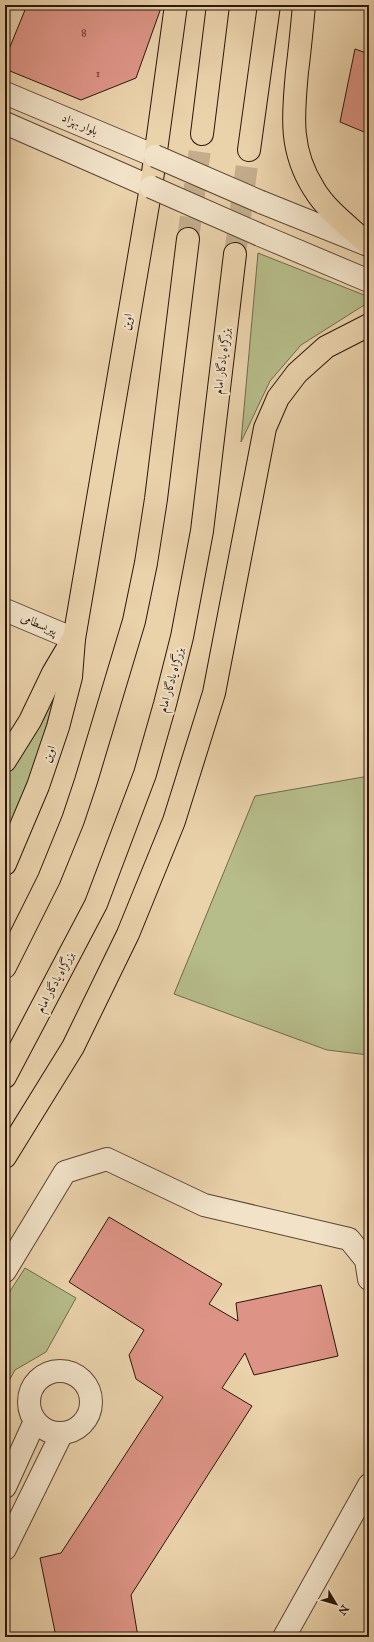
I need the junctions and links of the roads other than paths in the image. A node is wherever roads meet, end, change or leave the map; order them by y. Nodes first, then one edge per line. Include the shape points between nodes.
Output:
1 (176, 5) edge
2 (218, 5) edge
3 (269, 5) edge
4 (304, 5) edge
5 (5, 93) edge
6 (5, 123) edge
7 (202, 134) tunnel mouth
8 (249, 150) tunnel mouth
9 (155, 156) junction
10 (150, 187) junction
11 (188, 240) tunnel mouth
12 (369, 245) edge
13 (235, 254) tunnel mouth
14 (369, 281) edge
15 (369, 325) edge
16 (5, 610) edge
17 (74, 639) junction
18 (5, 761) edge
19 (5, 864) edge
20 (5, 967) edge
21 (5, 1077) edge
22 (5, 1157) edge
23 (5, 1271) edge
24 (369, 1279) edge
25 (35, 1421) junction
26 (62, 1433) junction
27 (369, 1485) edge
28 (5, 1487) edge
29 (5, 1549) edge
30 (284, 1637) edge

1 - 9 main road, اوین
2 - 7 main road
3 - 8 main road
4 - 12 main road via 293,114 299,158 314,190 331,210
5 - 9 street, بلوار بهزاد
6 - 10 street
9 - 10 main road, اوین
9 - 12 street, بلوار بهزاد, bridge
10 - 14 street, bridge
10 - 17 main road, اوین
11 - 20 main road via 156,499 134,620 73,820 49,879
13 - 21 main road, بزرگراه یادگار امام via 202,531 182,637 165,704 145,774 96,904
15 - 22 main road via 326,348 297,373 278,398 265,428 214,693 174,821 128,934 73,1047
16 - 17 street, پیربسطامی
17 - 18 main road, اوین via 30,721
17 - 19 main road, اوین via 71,677 58,727 38,786
23 - 24 street via 65,1172 107,1159 204,1205 349,1239 366,1260
25 - 26 street via 42,1428
25 - 26 street via 30,1412 29,1402 30,1392 35,1383 51,1372 71,1372 88,1386 91,1407 87,1418 80,1426
25 - 28 street
26 - 29 street
27 - 30 street

